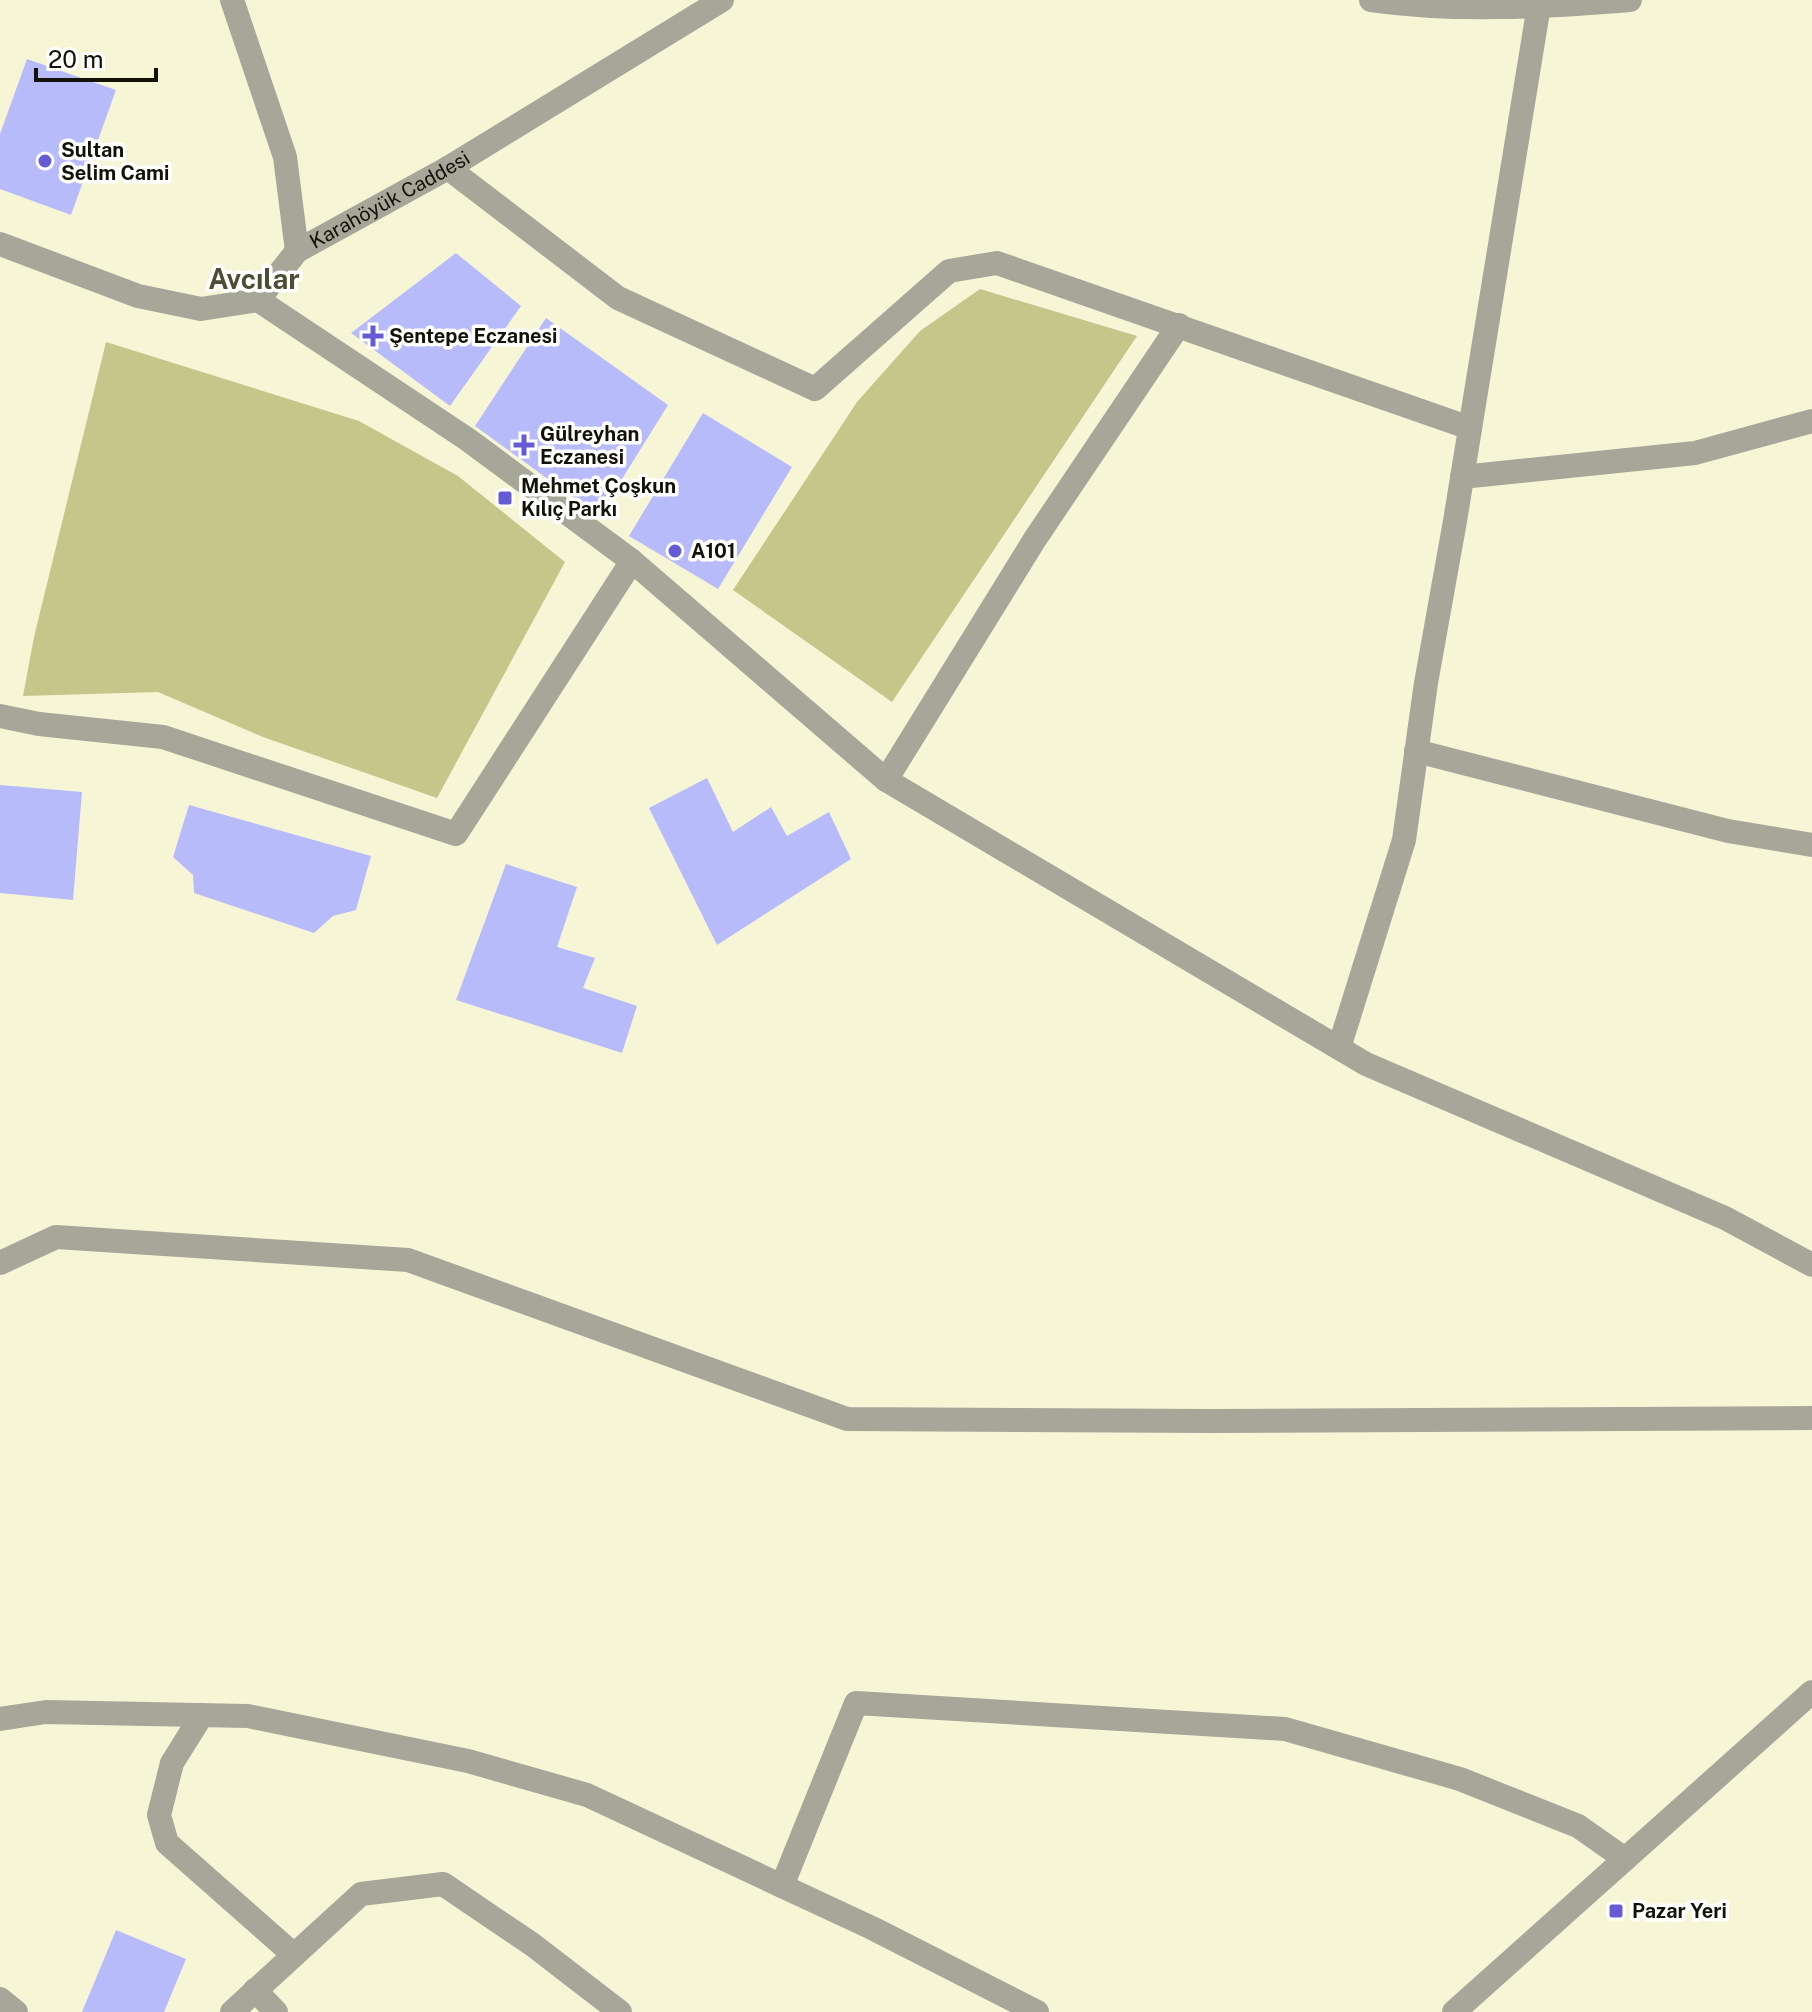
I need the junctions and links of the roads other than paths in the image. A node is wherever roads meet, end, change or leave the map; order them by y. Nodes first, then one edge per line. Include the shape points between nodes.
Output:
1 (232, 0) edge
2 (722, 0) edge
3 (1371, 0) edge
4 (1630, 0) edge
5 (1539, 5) junction
6 (448, 168) junction
7 (0, 244) edge
8 (297, 251) junction
9 (258, 300) junction
10 (1179, 325) junction
11 (1812, 421) edge
12 (1470, 428) junction
13 (1462, 477) junction
14 (632, 561) junction
15 (0, 716) edge
16 (1416, 751) junction
17 (886, 780) junction
18 (1812, 845) edge
19 (1339, 1048) junction
20 (0, 1263) edge
21 (1812, 1265) edge
22 (1812, 1418) edge
23 (1812, 1692) edge
24 (202, 1715) junction
25 (0, 1719) edge
26 (1625, 1859) junction
27 (782, 1886) junction
28 (294, 1955) junction
29 (255, 1990) junction
30 (0, 1999) edge
31 (16, 2012) edge
32 (232, 2012) edge
33 (276, 2012) edge
34 (620, 2012) edge
35 (1037, 2012) edge
36 (1454, 2012) edge

1 - 8 street via 285,157
2 - 6 street, Karahöyük Caddesi
3 - 5 street via 1423,7
4 - 5 street
5 - 12 street
6 - 8 street, Karahöyük Caddesi
6 - 10 street via 618,298 815,389 949,271 997,263
7 - 9 street via 138,296 201,309
8 - 9 street, Karahöyük Caddesi
9 - 14 street via 467,439
10 - 12 street
10 - 17 street via 1035,539
11 - 13 street via 1695,453
12 - 13 street
13 - 16 street
14 - 15 street via 456,834 163,737
14 - 17 street
16 - 18 street via 1728,831
16 - 19 street via 1404,840
17 - 19 street
19 - 21 street via 1725,1218
20 - 22 street via 56,1237 408,1260 847,1419
23 - 26 street
24 - 25 street via 46,1712
24 - 27 street via 248,1716 468,1761 587,1795
24 - 28 street via 172,1763 159,1815 167,1843
26 - 27 street via 1578,1826 1460,1779 1285,1729 856,1703
26 - 36 street
27 - 35 street
28 - 29 street
28 - 34 street via 361,1894 443,1884
29 - 32 street
29 - 33 street
30 - 31 street

